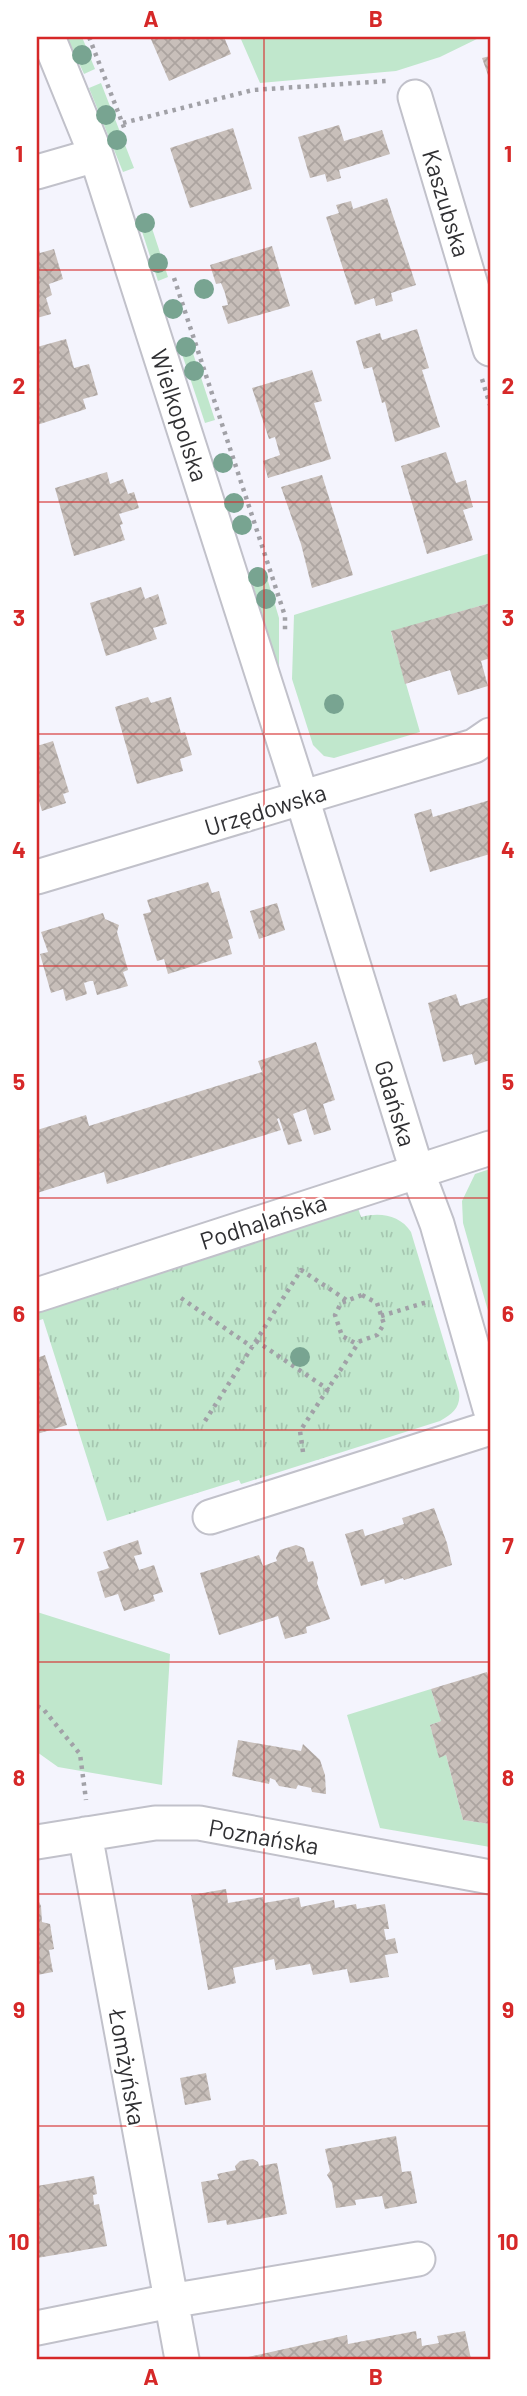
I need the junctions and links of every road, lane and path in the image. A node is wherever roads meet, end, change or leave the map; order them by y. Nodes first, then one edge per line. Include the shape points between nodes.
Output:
1 (48, 37) edge
2 (89, 37) edge
3 (415, 97) joint
4 (123, 123) junction
5 (127, 136) dead end
6 (96, 155) junction
7 (37, 172) edge
8 (170, 266) dead end
9 (490, 349) edge
10 (286, 641) dead end
11 (490, 735) edge
12 (302, 798) junction
13 (37, 877) edge
14 (490, 1148) edge
15 (417, 1171) junction
16 (37, 1295) edge
17 (181, 1298) dead end
18 (439, 1298) dead end
19 (348, 1301) junction
20 (381, 1317) junction
21 (256, 1341) junction
22 (359, 1342) junction
23 (252, 1347) junction
24 (329, 1390) junction
25 (490, 1409) edge
26 (205, 1421) dead end
27 (490, 1428) edge
28 (304, 1456) dead end
29 (210, 1517) dead end
30 (37, 1706) edge
31 (86, 1818) junction
32 (37, 1842) edge
33 (490, 1877) edge
34 (418, 2259) dead end
35 (170, 2301) junction
36 (37, 2328) edge
37 (182, 2359) edge

1 - 6 street, Wielkopolska
2 - 4 path
3 - 4 path via 388,81 253,90
3 - 9 street, Kaszubska
4 - 5 path
6 - 7 street
6 - 12 street, Wielkopolska
8 - 10 path via 285,616
11 - 12 street, Urzędowska via 474,746
12 - 13 street, Urzędowska
12 - 15 street, Gdańska
14 - 15 street, Podhalańska
15 - 16 street, Podhalańska
15 - 25 street, Gdańska via 437,1224
17 - 23 path
18 - 20 path
19 - 20 path via 362,1295 377,1303
19 - 21 path via 301,1270
19 - 22 path via 341,1303 335,1315 342,1336
20 - 22 path via 384,1324 377,1335
21 - 23 path
21 - 24 path
22 - 24 path
23 - 26 path
24 - 28 path via 300,1431
27 - 29 street
30 - 31 path via 79,1754
31 - 32 street, Poznańska
31 - 33 street, Poznańska via 199,1824
31 - 35 street, Łomżyńska
34 - 35 street
35 - 36 street
35 - 37 street, Łomżyńska

